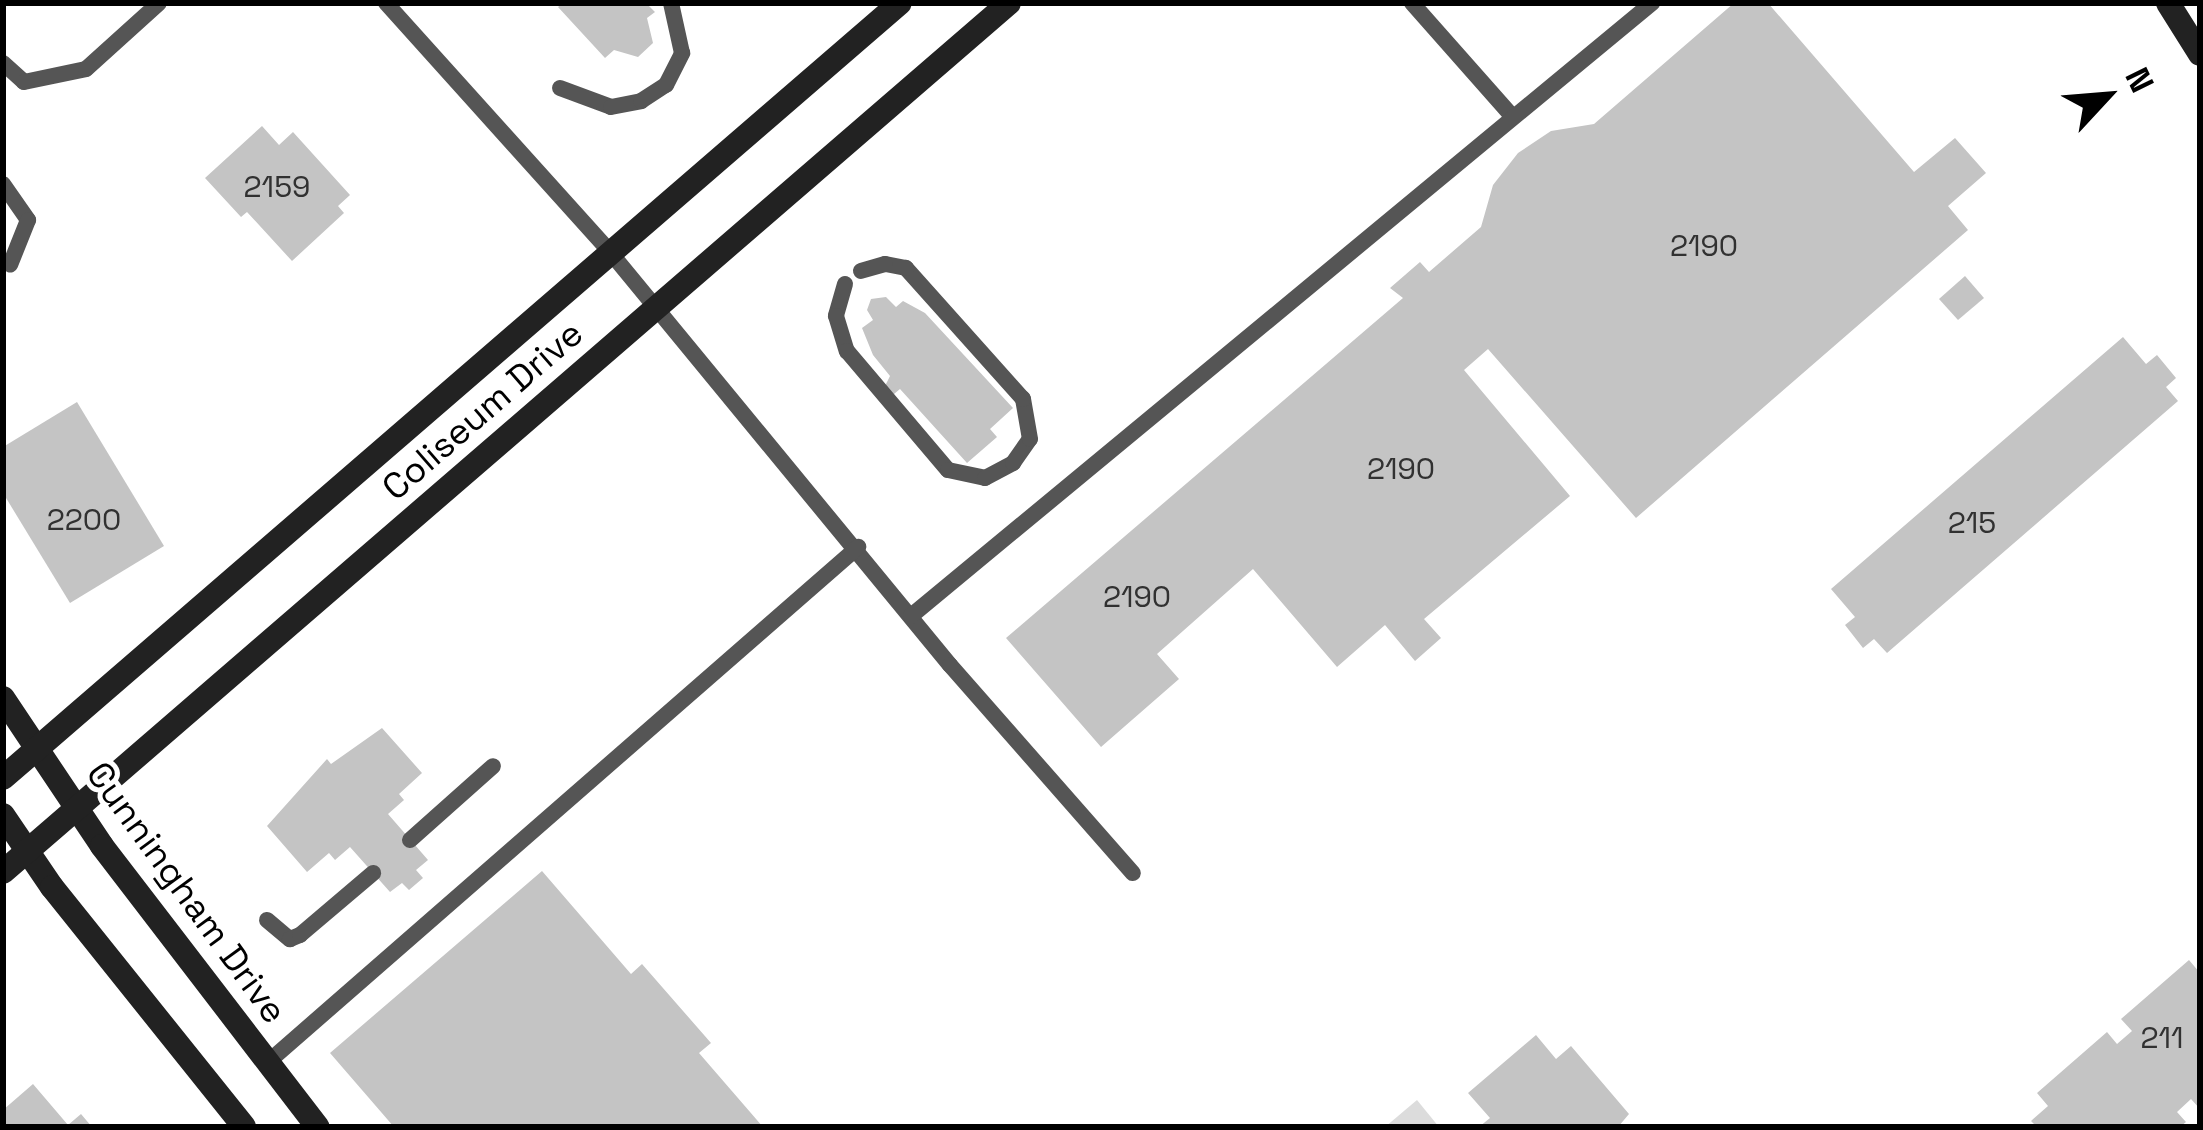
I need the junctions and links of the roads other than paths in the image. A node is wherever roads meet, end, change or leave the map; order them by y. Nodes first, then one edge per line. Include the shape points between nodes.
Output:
1 (159, 3) edge
2 (386, 3) edge
3 (671, 3) edge
4 (900, 3) edge
5 (1010, 3) edge
6 (1412, 3) edge
7 (1652, 3) edge
8 (2168, 3) edge
9 (2200, 53) edge
10 (3, 63) edge
11 (560, 88) dead end
12 (1513, 117) junction
13 (3, 184) edge
14 (610, 252) junction
15 (10, 265) dead end
16 (861, 271) dead end
17 (845, 284) dead end
18 (656, 308) junction
19 (858, 547) junction
20 (911, 616) junction
21 (3, 698) edge
22 (37, 749) junction
23 (493, 766) dead end
24 (3, 778) edge
25 (76, 808) junction
26 (3, 814) edge
27 (410, 840) dead end
28 (28, 851) junction
29 (3, 872) edge
30 (373, 873) dead end
31 (1133, 873) dead end
32 (267, 920) dead end
33 (267, 1063) junction
34 (244, 1127) edge
35 (318, 1127) edge

1 - 10 lane via 86,69 24,82
2 - 14 lane
3 - 11 lane via 682,53 666,86 611,107
4 - 14 street, Coliseum Drive
5 - 18 street, Coliseum Drive
6 - 12 lane
7 - 12 lane
8 - 9 street
12 - 20 lane
13 - 15 lane via 28,220
14 - 18 lane
14 - 22 street, Coliseum Drive
16 - 17 lane via 906,268 1010,382 1031,425 1013,463 985,478 948,470 847,352 836,316
18 - 19 lane
18 - 25 street, Coliseum Drive
19 - 20 lane
19 - 33 lane
20 - 31 lane
21 - 22 street, Cunningham Drive
22 - 24 street, Coliseum Drive
22 - 25 street, Cunningham Drive
23 - 27 lane
25 - 28 street, Coliseum Drive
25 - 33 street, Cunningham Drive
26 - 28 street
28 - 29 street, Coliseum Drive
28 - 34 street
30 - 32 lane via 300,935 290,939
33 - 35 street, Cunningham Drive

